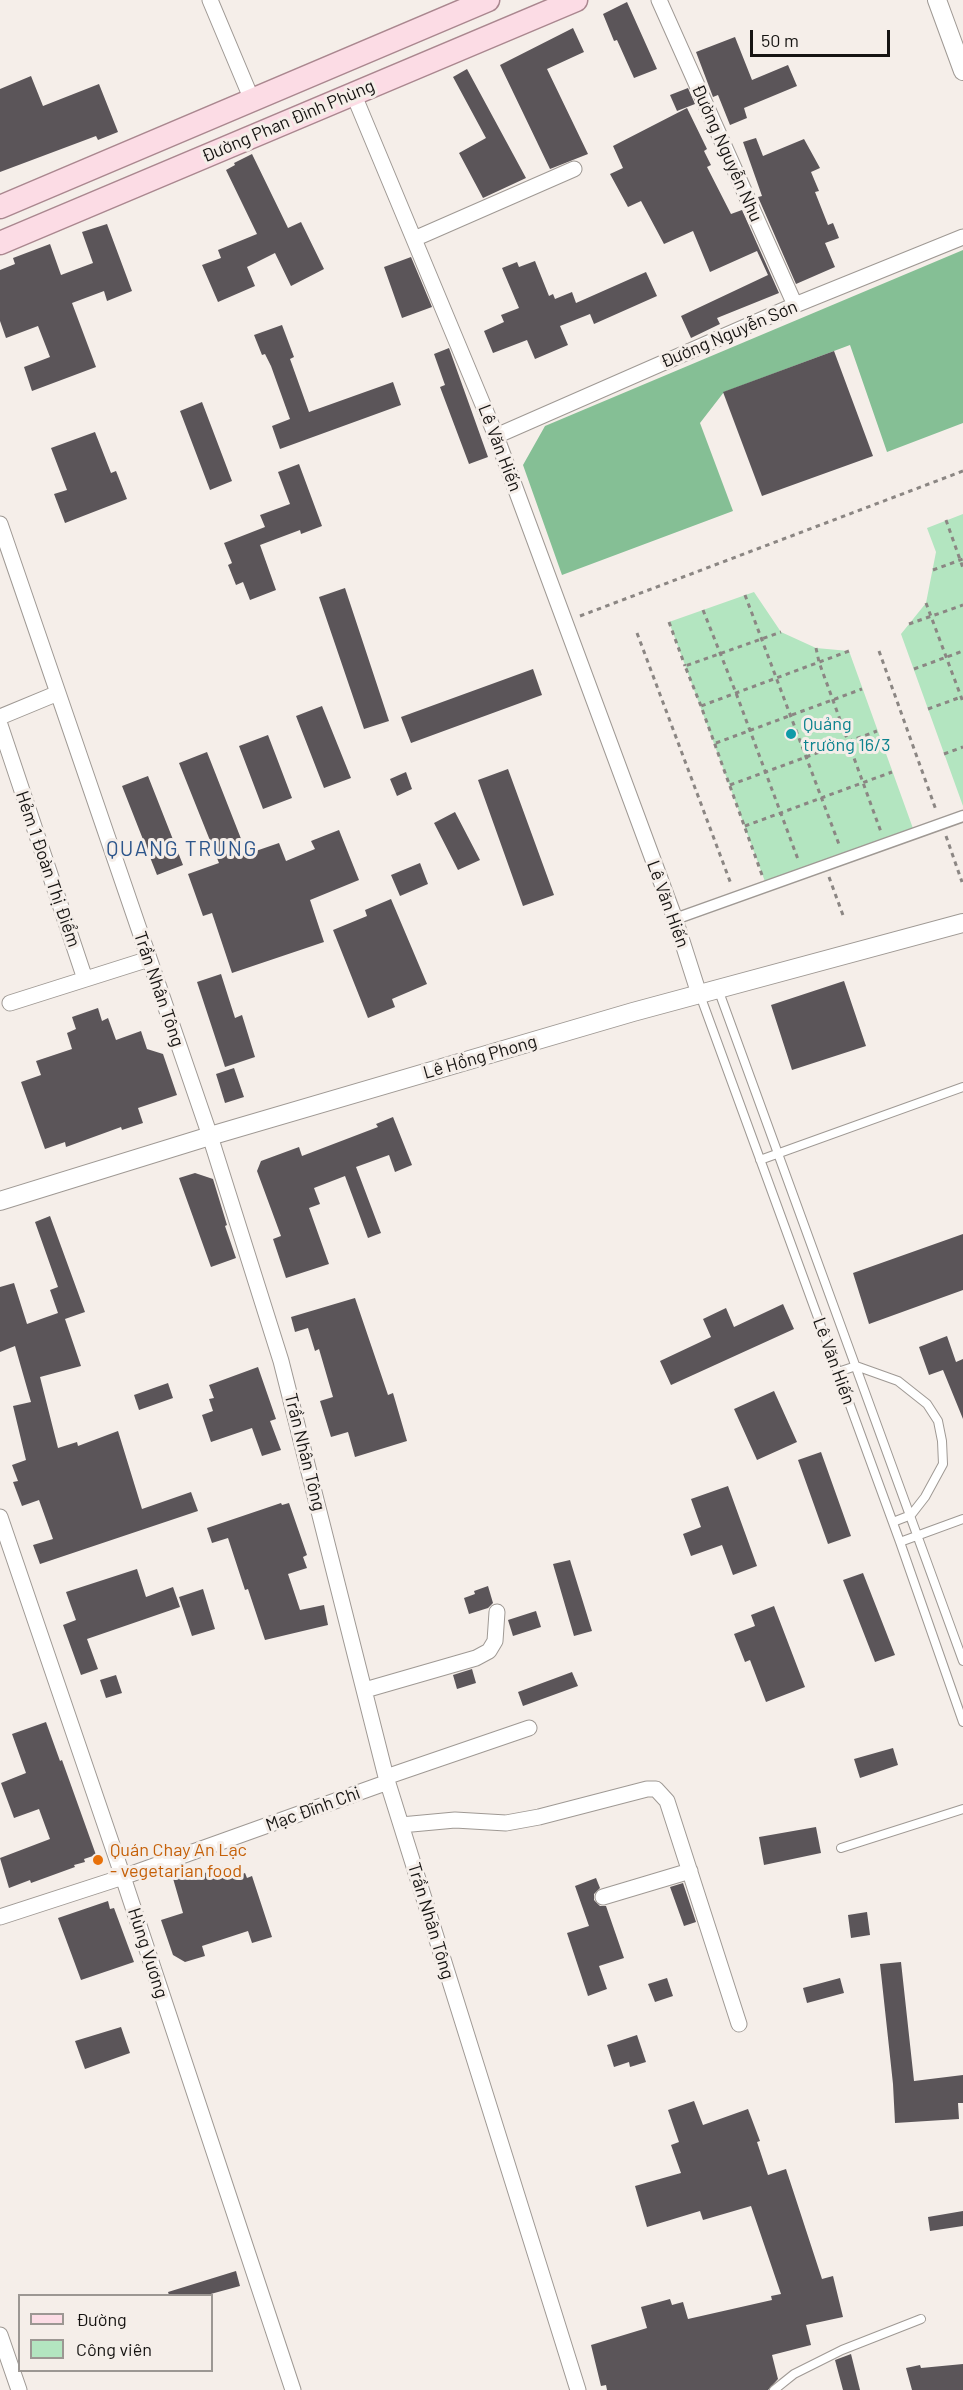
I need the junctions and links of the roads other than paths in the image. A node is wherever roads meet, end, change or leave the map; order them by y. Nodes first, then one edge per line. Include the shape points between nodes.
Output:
1 (210, 0) edge
2 (488, 0) edge
3 (576, 0) edge
4 (659, 0) edge
5 (937, 0) edge
6 (963, 71) edge
7 (353, 93) junction
8 (252, 100) junction
9 (574, 169) dead end
10 (0, 207) edge
11 (963, 237) edge
12 (414, 239) junction
13 (0, 243) edge
14 (795, 305) junction
15 (496, 436) junction
16 (0, 524) edge
17 (58, 693) junction
18 (0, 717) edge
19 (0, 724) edge
20 (963, 816) edge
21 (675, 919) junction
22 (963, 923) edge
23 (149, 959) junction
24 (85, 979) junction
25 (718, 988) junction
26 (699, 994) junction
27 (10, 1003) dead end
28 (963, 1087) edge
29 (210, 1136) junction
30 (777, 1153) junction
31 (760, 1160) junction
32 (0, 1201) edge
33 (856, 1366) junction
34 (838, 1372) junction
35 (911, 1515) junction
36 (0, 1517) edge
37 (963, 1519) edge
38 (893, 1522) junction
39 (919, 1535) junction
40 (900, 1542) junction
41 (497, 1612) dead end
42 (963, 1662) edge
43 (364, 1689) junction
44 (963, 1722) edge
45 (529, 1728) dead end
46 (387, 1779) junction
47 (963, 1809) edge
48 (401, 1825) junction
49 (841, 1848) dead end
50 (690, 1871) junction
51 (123, 1877) junction
52 (603, 1897) dead end
53 (0, 1917) edge
54 (739, 2024) dead end
55 (921, 2319) dead end
56 (0, 2335) edge
57 (19, 2390) edge
58 (294, 2390) edge
59 (578, 2390) edge
60 (774, 2390) edge

1 - 8 street
2 - 8 main road, Đường Phan Đình Phùng
3 - 7 main road, Đường Phan Đình Phùng
4 - 14 street, Đường Nguyễn Nhu
5 - 6 street
7 - 12 street, Lê Văn Hiến
7 - 13 main road, Đường Phan Đình Phùng
8 - 10 main road, Đường Phan Đình Phùng
9 - 12 street
11 - 14 street, Đường Nguyễn Sơn
12 - 15 street, Lê Văn Hiến
14 - 15 street, Đường Nguyễn Sơn
15 - 21 street, Lê Văn Hiến
16 - 17 street, Trần Nhân Tông
17 - 18 street
17 - 23 street, Trần Nhân Tông
19 - 24 street, Hẻm 1 Đoàn Thị Điểm
20 - 21 street
21 - 26 street, Lê Văn Hiến
22 - 25 street, Lê Hồng Phong
23 - 24 street
23 - 29 street, Trần Nhân Tông
24 - 27 street
25 - 26 street, Lê Hồng Phong
25 - 30 lane, Lê Văn Hiến
26 - 29 street, Lê Hồng Phong
26 - 31 lane, Lê Văn Hiến
28 - 30 lane
29 - 32 street, Lê Hồng Phong
29 - 43 street, Trần Nhân Tông via 293,1401
30 - 31 lane
30 - 33 lane, Lê Văn Hiến
31 - 34 lane, Lê Văn Hiến
33 - 34 lane
33 - 35 lane, Lê Văn Hiến
33 - 35 lane via 898,1381 927,1404 938,1421 943,1464
34 - 38 lane, Lê Văn Hiến
35 - 38 lane
35 - 39 lane, Lê Văn Hiến
36 - 51 street, Hùng Vương
37 - 39 lane
38 - 40 lane, Lê Văn Hiến
39 - 40 lane
39 - 42 lane, Lê Văn Hiến
40 - 44 lane, Lê Văn Hiến
41 - 43 street via 495,1641 489,1651
43 - 46 street, Trần Nhân Tông
45 - 46 street, Mạc Đĩnh Chi
46 - 48 street, Trần Nhân Tông
46 - 51 street, Mạc Đĩnh Chi
47 - 49 lane
48 - 50 street via 455,1820 506,1822 656,1789 667,1801
48 - 59 street, Trần Nhân Tông
50 - 52 street
50 - 54 street
51 - 53 street, Mạc Đĩnh Chi
51 - 58 street, Hùng Vương
55 - 60 lane via 842,2350 794,2374
56 - 57 street

